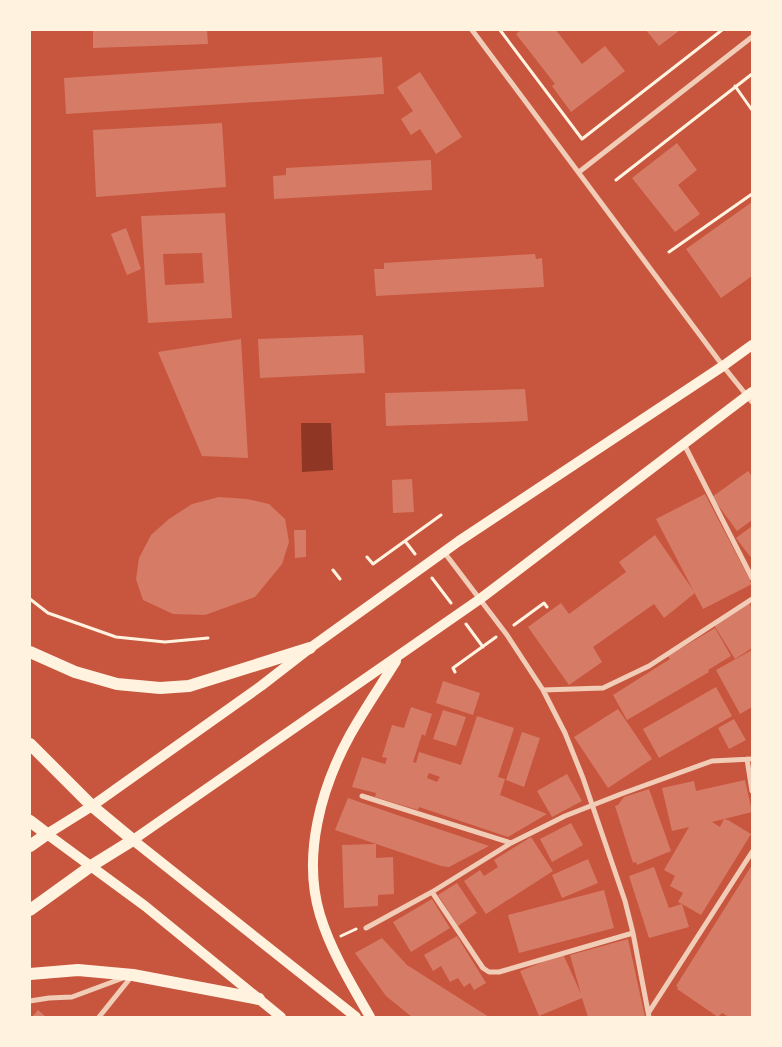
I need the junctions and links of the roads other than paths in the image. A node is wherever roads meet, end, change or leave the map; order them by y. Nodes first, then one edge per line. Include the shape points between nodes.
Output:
1 (472, 30) edge
2 (752, 36) edge
3 (579, 172) junction
4 (752, 345) edge
5 (723, 366) junction
6 (750, 396) edge
7 (684, 444) junction
8 (444, 552) junction
9 (752, 578) edge
10 (480, 599) junction
11 (752, 599) edge
12 (310, 648) junction
13 (30, 652) edge
14 (400, 656) junction
15 (543, 690) junction
16 (30, 744) edge
17 (749, 759) edge
18 (752, 791) edge
19 (362, 796) dead end
20 (92, 806) junction
21 (593, 806) junction
22 (30, 821) edge
23 (47, 834) junction
24 (133, 840) junction
25 (511, 843) junction
26 (30, 846) edge
27 (752, 852) edge
28 (91, 866) junction
29 (432, 892) junction
30 (30, 910) edge
31 (366, 928) road end
32 (633, 933) junction
33 (30, 974) edge
34 (133, 975) junction
35 (259, 1000) junction
36 (30, 1001) edge
37 (649, 1014) edge
38 (99, 1017) edge
39 (281, 1017) edge
40 (356, 1017) edge
41 (370, 1017) edge

1 - 3 street
2 - 3 street
3 - 5 street
4 - 5 main road
5 - 6 street
5 - 8 main road
6 - 7 main road
7 - 9 street
7 - 10 main road
8 - 10 street
8 - 12 main road
10 - 14 main road
10 - 15 street
11 - 15 street via 649,666 603,688
12 - 13 main road via 189,686 160,688 117,684 75,672
12 - 20 main road
14 - 24 main road
14 - 41 main road via 349,736 327,785 315,830 313,876 320,913 329,941
15 - 21 street via 565,733
16 - 20 main road
17 - 18 street
17 - 21 street via 712,761
19 - 25 street
20 - 23 main road
20 - 24 main road
21 - 25 street
21 - 32 street
22 - 23 main road
23 - 26 main road
23 - 28 main road
24 - 28 main road
24 - 40 main road
25 - 29 street
27 - 37 street
28 - 30 main road
28 - 35 main road
29 - 31 street
29 - 32 street via 483,968 489,972 499,972
32 - 37 street
33 - 34 main road via 78,970
34 - 35 main road
34 - 36 street via 72,997
34 - 38 street
35 - 39 main road

